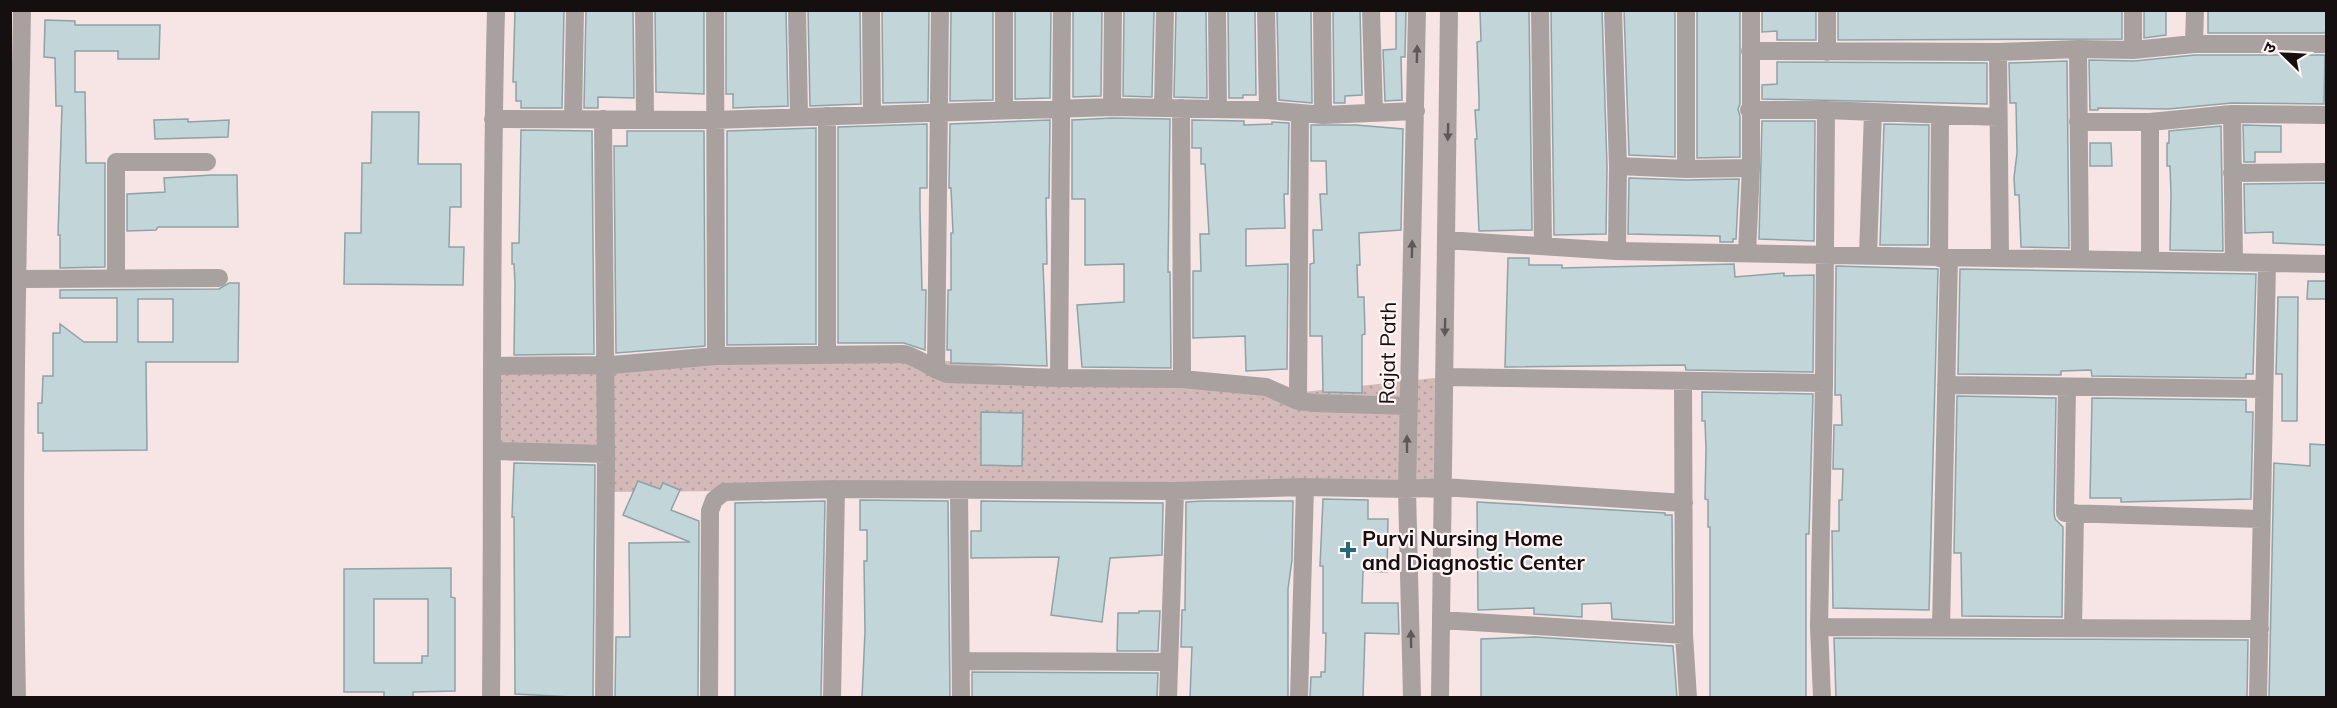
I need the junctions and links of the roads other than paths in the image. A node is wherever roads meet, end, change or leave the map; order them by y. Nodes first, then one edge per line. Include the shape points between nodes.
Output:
1 (22, 10) edge
2 (496, 10) edge
3 (575, 10) edge
4 (644, 10) edge
5 (715, 10) edge
6 (797, 10) edge
7 (871, 10) edge
8 (940, 10) edge
9 (1004, 10) edge
10 (1062, 10) edge
11 (1113, 10) edge
12 (1165, 10) edge
13 (1217, 10) edge
14 (1266, 10) edge
15 (1322, 10) edge
16 (1371, 10) edge
17 (1417, 10) edge
18 (1449, 10) edge
19 (1540, 10) edge
20 (1613, 10) edge
21 (1686, 10) edge
22 (1751, 10) edge
23 (1827, 10) edge
24 (2133, 10) edge
25 (2195, 10) edge
26 (2194, 44) junction
27 (2326, 44) edge
28 (2078, 49) junction
29 (2133, 50) junction
30 (1750, 51) junction
31 (1827, 52) junction
32 (1998, 52) junction
33 (1112, 107) junction
34 (1172, 108) junction
35 (1218, 109) junction
36 (1004, 110) junction
37 (1062, 110) junction
38 (1268, 110) junction
39 (1749, 110) junction
40 (1826, 110) junction
41 (940, 111) junction
42 (1416, 111) junction
43 (1374, 112) junction
44 (1873, 112) junction
45 (1300, 113) junction
46 (2232, 114) junction
47 (872, 115) junction
48 (1323, 115) junction
49 (1940, 115) junction
50 (2326, 115) edge
51 (799, 117) junction
52 (827, 117) junction
53 (1997, 117) junction
54 (493, 119) junction
55 (573, 119) junction
56 (603, 119) junction
57 (645, 119) junction
58 (714, 120) junction
59 (2078, 122) junction
60 (2151, 122) junction
61 (207, 162) dead end
62 (1618, 166) junction
63 (1751, 168) junction
64 (1686, 169) junction
65 (2326, 172) edge
66 (2232, 173) junction
67 (14, 222) edge
68 (1446, 240) junction
69 (1543, 245) junction
70 (1617, 251) junction
71 (1747, 253) junction
72 (1824, 255) junction
73 (1868, 255) junction
74 (1944, 258) junction
75 (2000, 258) junction
76 (2080, 259) junction
77 (2150, 260) junction
78 (2234, 262) junction
79 (2267, 263) junction
80 (2326, 264) edge
81 (116, 278) junction
82 (219, 278) dead end
83 (18, 279) junction
84 (827, 355) junction
85 (716, 356) junction
86 (604, 365) junction
87 (492, 366) junction
88 (936, 370) junction
89 (1444, 377) junction
90 (1059, 378) junction
91 (1182, 379) junction
92 (1683, 381) junction
93 (1824, 383) junction
94 (1946, 385) junction
95 (2067, 387) junction
96 (2264, 389) junction
97 (1298, 400) junction
98 (1408, 406) junction
99 (494, 451) junction
100 (606, 454) junction
101 (1305, 487) junction
102 (1443, 487) junction
103 (836, 489) junction
104 (1407, 489) junction
105 (959, 491) junction
106 (1175, 491) junction
107 (1684, 503) junction
108 (2075, 513) junction
109 (2261, 519) junction
110 (1441, 620) junction
111 (1819, 627) junction
112 (1941, 627) junction
113 (13, 628) edge
114 (2073, 628) junction
115 (2260, 629) junction
116 (1684, 635) junction
117 (961, 662) junction
118 (1168, 662) junction
119 (17, 698) edge
120 (491, 698) edge
121 (603, 698) edge
122 (709, 698) edge
123 (832, 698) edge
124 (961, 698) edge
125 (1168, 698) edge
126 (1299, 698) edge
127 (1412, 698) edge
128 (1440, 698) edge
129 (1688, 698) edge
130 (1822, 698) edge
131 (2258, 698) edge

1 - 67 street
2 - 54 street
3 - 55 street
4 - 57 street
5 - 58 street
6 - 51 street
7 - 47 street
8 - 41 street
9 - 36 street
10 - 37 street
11 - 33 street
12 - 34 street
13 - 35 street
14 - 38 street
15 - 48 street
16 - 43 street
42 -> 17 street, Rajat Path
18 -> 68 street
19 - 69 street
20 - 62 street
21 - 64 street
22 - 30 street
23 - 31 street
24 - 29 street
25 - 26 street
26 - 27 street
26 - 29 street
28 - 29 street
28 - 32 street
28 - 59 street
30 - 31 street
30 - 39 street
31 - 32 street
32 - 53 street
33 - 34 street
33 - 37 street
34 - 35 street
34 - 91 street
35 - 38 street
36 - 37 street
36 - 41 street
37 - 90 street
38 - 45 street
39 - 40 street
39 - 63 street
40 - 44 street
40 - 72 street
41 - 47 street
41 - 88 street
42 - 43 street
98 -> 42 street, Rajat Path
43 - 48 street
44 - 49 street
44 - 73 street
45 - 48 street
45 - 97 street
46 - 50 street
46 - 60 street
46 - 66 street
47 - 52 street
49 - 53 street
49 - 74 street
51 - 52 street
51 - 58 street
52 - 84 street
53 - 75 street
54 - 55 street
54 - 87 street
55 - 56 street
56 - 57 street
56 - 86 street
57 - 58 street
58 - 85 street
59 - 60 street
59 - 76 street
60 - 77 street
61 - 81 street via 116,162
62 - 64 street
62 - 70 street
63 - 64 street
63 - 71 street
65 - 66 street
66 - 78 street
67 - 83 street
68 - 69 street
68 -> 89 street
69 - 70 street
70 - 71 street
71 - 72 street
72 - 73 street
72 - 93 street
73 - 74 street
74 - 75 street
74 - 94 street
75 - 76 street
76 - 77 street
77 - 78 street
78 - 79 street
79 - 80 street
79 - 96 street
81 - 82 street
81 - 83 street
83 - 113 street
84 - 85 street
84 - 88 street via 904,354 917,357
85 - 86 street
86 - 87 street
86 - 100 street
87 - 99 street
88 - 90 street via 947,374
89 - 92 street
89 - 102 street
90 - 91 street
91 - 97 street via 1266,387
92 - 93 street
92 - 107 street
93 - 111 street
94 - 95 street
94 - 112 street
95 - 96 street
95 - 108 street via 2065,513
96 - 109 street
97 - 98 street
104 -> 98 street, Rajat Path
99 - 100 street
99 - 120 street
100 - 121 street
101 - 104 street
101 - 106 street
101 - 126 street
102 - 104 street
102 - 107 street
102 - 110 street
103 - 105 street
103 - 122 street via 724,492 714,500 710,511
103 - 123 street
127 -> 104 street, Rajat Path
105 - 106 street
105 - 117 street
106 - 118 street
107 - 116 street
108 - 109 street
108 - 114 street
109 - 115 street
110 - 116 street
110 - 128 street
111 - 112 street
111 - 130 street
112 - 114 street
113 - 119 street
114 - 115 street
115 - 131 street
116 - 129 street
117 - 118 street
117 - 124 street
118 - 125 street

